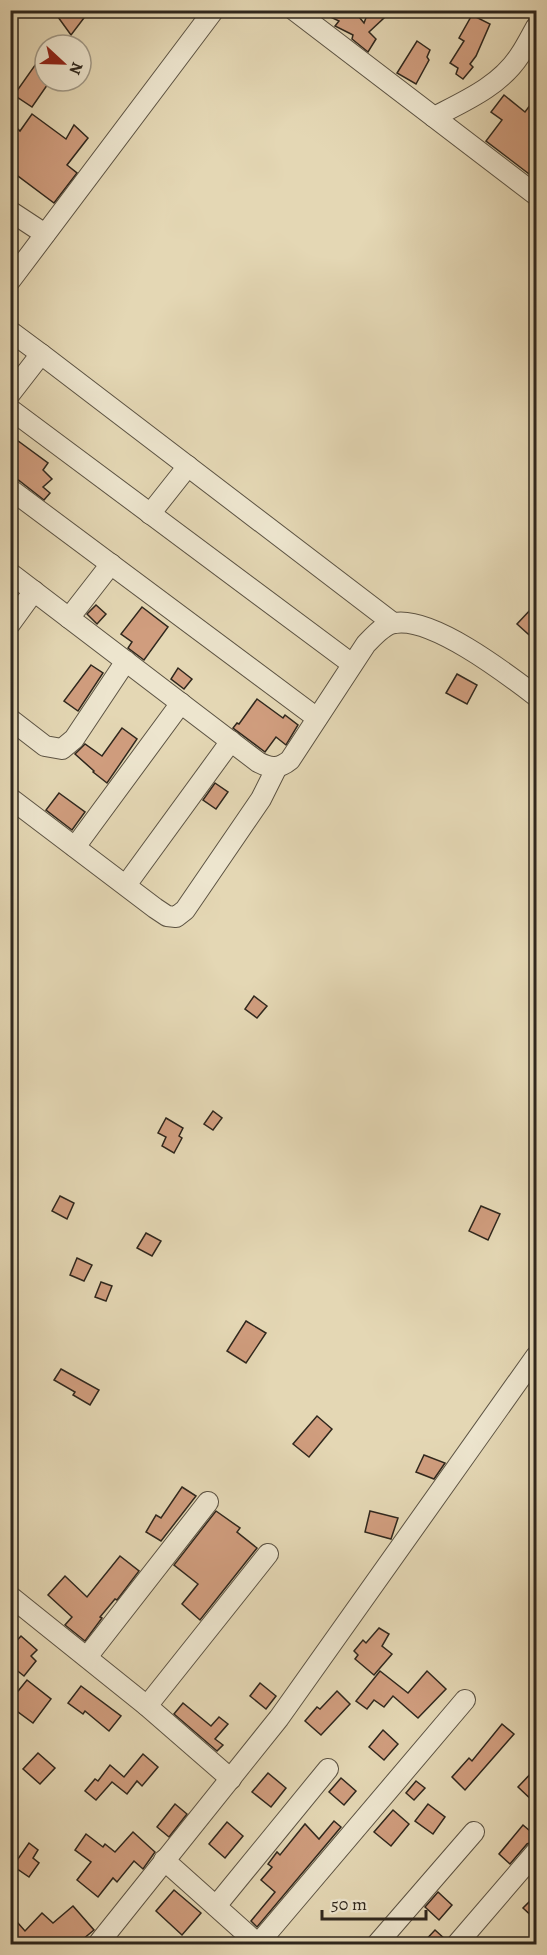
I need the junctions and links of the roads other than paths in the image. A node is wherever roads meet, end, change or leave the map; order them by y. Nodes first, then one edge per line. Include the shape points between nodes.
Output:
1 (214, 10) edge
2 (294, 10) edge
3 (537, 27) edge
4 (434, 117) junction
5 (537, 195) edge
6 (10, 211) edge
7 (45, 234) junction
8 (10, 281) edge
9 (10, 331) edge
10 (41, 354) junction
11 (10, 394) edge
12 (10, 409) edge
13 (188, 466) junction
14 (10, 489) edge
15 (150, 514) junction
16 (111, 564) junction
17 (10, 573) edge
18 (34, 591) junction
19 (69, 618) junction
20 (393, 623) junction
21 (10, 624) edge
22 (126, 661) junction
23 (352, 664) junction
24 (537, 696) edge
25 (181, 703) junction
26 (317, 718) junction
27 (10, 719) edge
28 (231, 741) junction
29 (277, 767) junction
30 (10, 798) edge
31 (75, 846) junction
32 (126, 885) junction
33 (537, 1356) edge
34 (208, 1502) dead end
35 (268, 1554) dead end
36 (10, 1596) edge
37 (87, 1657) junction
38 (465, 1700) dead end
39 (147, 1706) junction
40 (328, 1769) dead end
41 (231, 1779) junction
42 (474, 1833) dead end
43 (537, 1852) edge
44 (164, 1860) junction
45 (216, 1906) junction
46 (98, 1944) edge
47 (258, 1944) edge
48 (377, 1944) edge
49 (457, 1944) edge

1 - 7 street
2 - 4 street
3 - 4 street via 519,57 498,80
4 - 5 street
6 - 7 street
7 - 8 street
9 - 10 street
10 - 11 street
10 - 13 street
12 - 15 street
13 - 15 street
13 - 20 street
14 - 16 street
15 - 23 street
16 - 19 street
16 - 26 street
17 - 18 street
18 - 19 street
18 - 21 street
19 - 22 street
20 - 23 street via 366,644
20 - 24 street via 405,622 453,639
22 - 25 street
22 - 27 street via 74,739 62,749 45,746
23 - 26 street
25 - 28 street
25 - 31 street
26 - 29 street via 290,760
28 - 29 street via 263,765
28 - 32 street
29 - 32 street via 261,799 176,917 167,916
30 - 31 street
31 - 32 street
33 - 41 street via 279,1718
34 - 37 street
35 - 39 street
36 - 37 street
37 - 39 street
38 - 47 street
39 - 41 street
40 - 45 street
41 - 44 street
42 - 48 street
43 - 49 street
44 - 45 street
44 - 46 street
45 - 47 street

